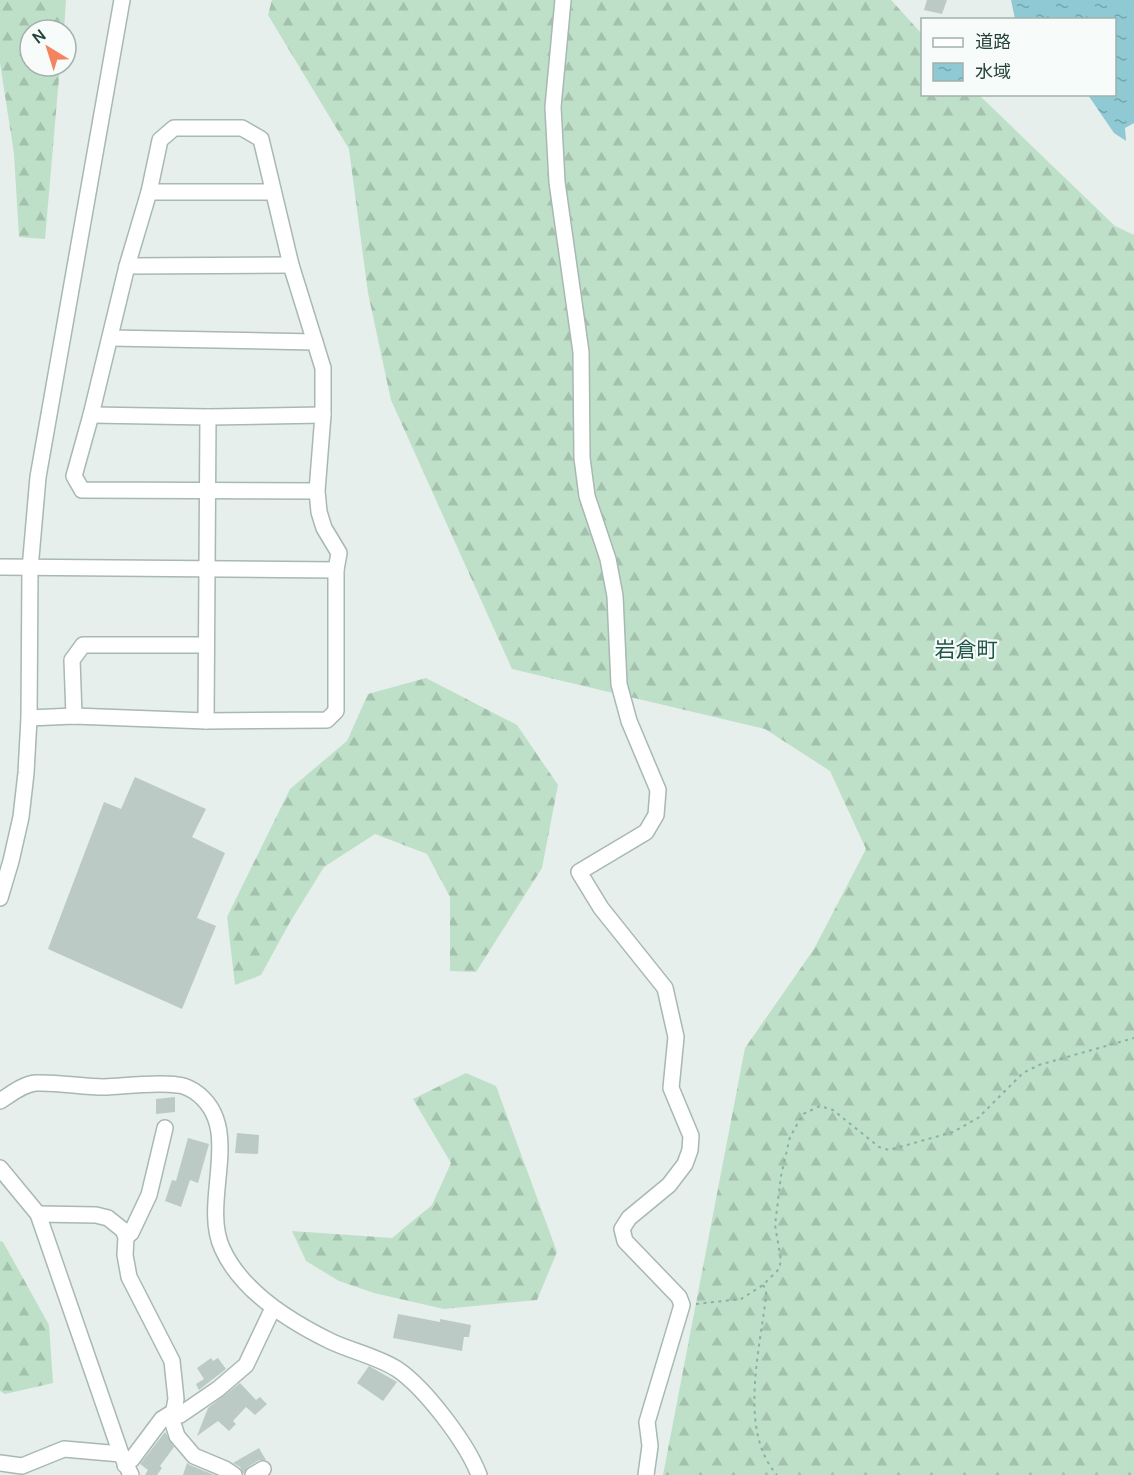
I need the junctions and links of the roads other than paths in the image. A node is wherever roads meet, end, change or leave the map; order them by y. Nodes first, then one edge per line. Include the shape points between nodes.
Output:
1 (122, 0) edge
2 (563, 0) edge
3 (149, 192) junction
4 (273, 192) junction
5 (291, 265) junction
6 (128, 266) junction
7 (110, 338) junction
8 (315, 342) junction
9 (91, 415) junction
10 (323, 415) junction
11 (208, 417) junction
12 (207, 489) junction
13 (317, 491) junction
14 (0, 567) edge
15 (30, 569) junction
16 (207, 569) junction
17 (336, 570) junction
18 (206, 645) junction
19 (74, 716) junction
20 (29, 718) junction
21 (206, 721) junction
22 (0, 898) edge
23 (0, 1101) edge
24 (165, 1128) dead end
25 (0, 1168) edge
26 (38, 1214) junction
27 (126, 1237) junction
28 (273, 1308) junction
29 (174, 1414) junction
30 (0, 1463) edge
31 (126, 1465) edge
32 (234, 1475) edge
33 (479, 1475) edge
34 (646, 1475) edge

1 - 15 street via 38,477
2 - 34 street via 553,117 556,182 581,352 583,467 587,496 608,559 615,596 619,684 629,721 658,790 656,815 646,832 579,872 601,908 665,988 676,1037 671,1088 691,1136 685,1164 669,1185 629,1218 622,1229 625,1241 679,1297 682,1305 647,1422 650,1446
3 - 4 street
3 - 4 street via 160,140 174,128 242,128 261,139
3 - 6 street
4 - 5 street
5 - 6 street
5 - 8 street
6 - 7 street
7 - 8 street
7 - 9 street
8 - 10 street via 323,368
9 - 11 street
9 - 12 street via 74,476 82,490
10 - 11 street
10 - 13 street
11 - 12 street
12 - 13 street
12 - 16 street
13 - 17 street via 324,528 339,553
14 - 15 street
15 - 16 street
15 - 20 street
16 - 17 street
16 - 18 street
17 - 21 street via 336,711 332,716 327,720
18 - 19 street via 83,645 72,660
18 - 21 street
19 - 20 street
19 - 21 street
20 - 22 street via 21,817
23 - 28 street via 34,1083 102,1087 176,1085 192,1089 209,1104 216,1120 220,1144 216,1228 222,1248 249,1287
24 - 27 street via 149,1195
25 - 26 street
26 - 27 street via 108,1218 119,1225
26 - 31 street
27 - 29 street via 129,1277 172,1361
28 - 29 street via 246,1365 180,1415
28 - 33 street via 330,1341 396,1369 425,1394 473,1458
29 - 31 street via 162,1419
29 - 32 street via 177,1436 194,1456
30 - 31 street via 22,1466 64,1449

